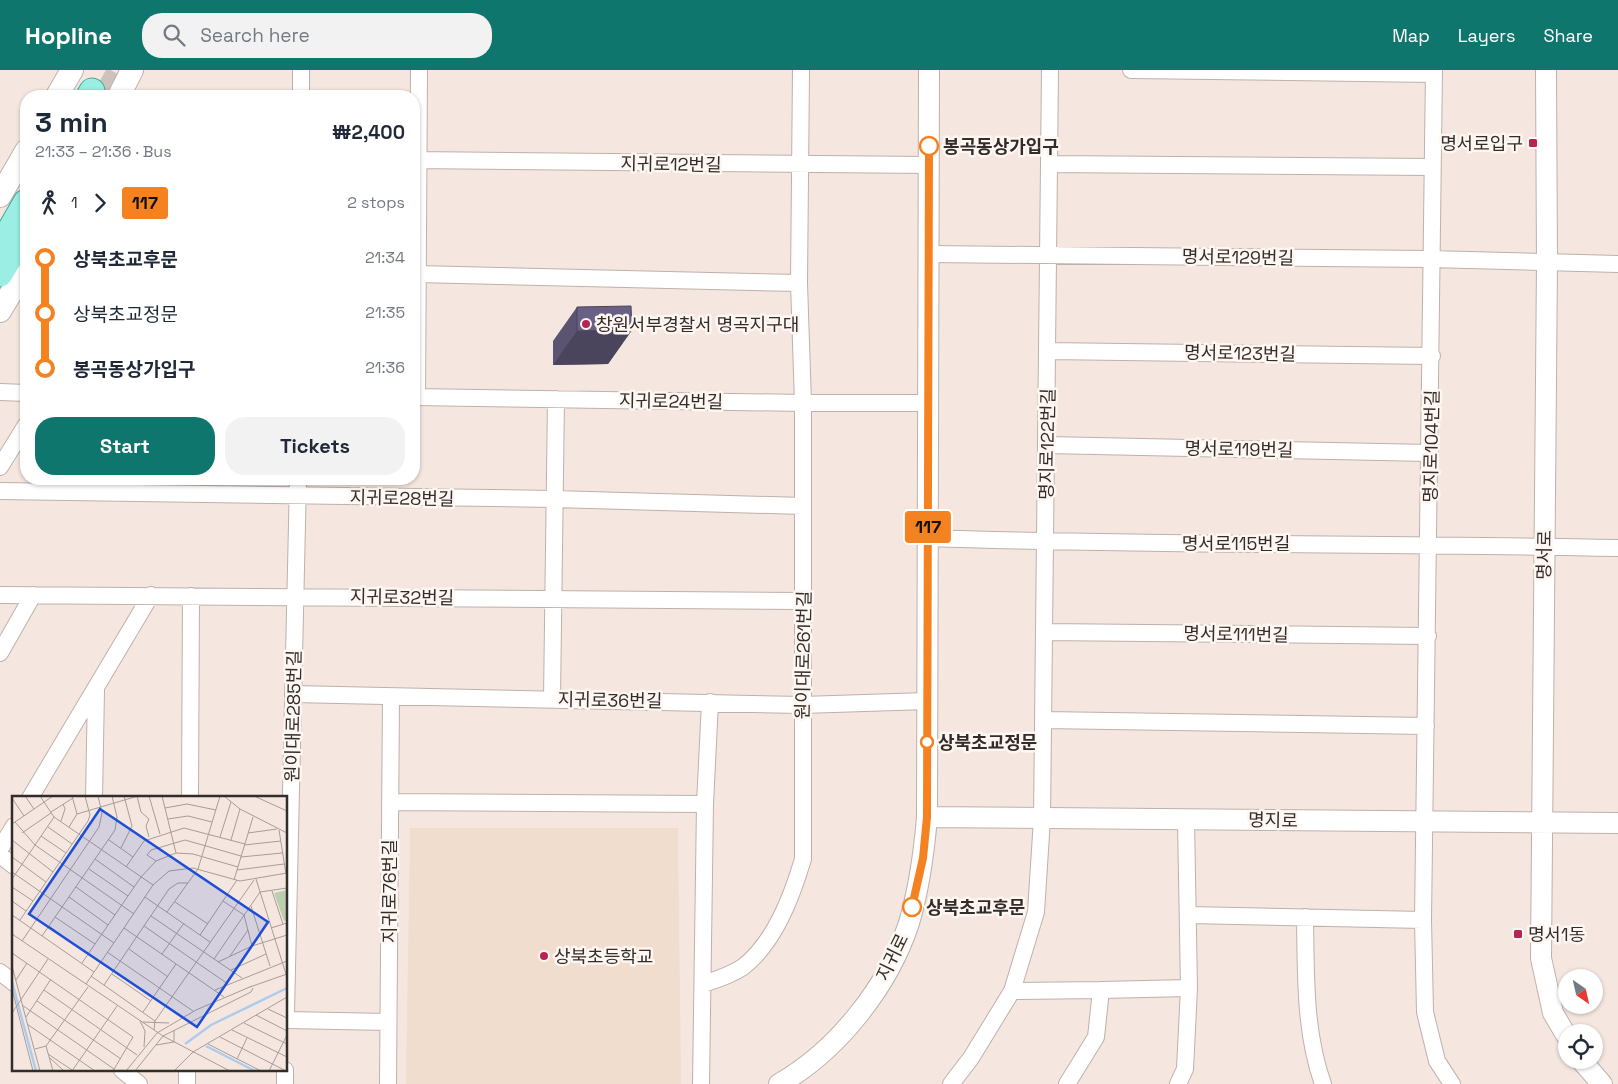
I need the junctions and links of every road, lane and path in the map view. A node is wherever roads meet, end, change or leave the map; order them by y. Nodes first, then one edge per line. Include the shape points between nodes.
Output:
1 (72, 70) edge
2 (301, 70) edge
3 (419, 70) edge
4 (801, 70) edge
5 (930, 70) edge
6 (1050, 70) edge
7 (1131, 70) edge
8 (1546, 70) edge
9 (1434, 72) edge
10 (60, 90) edge
11 (301, 90) edge
12 (418, 90) edge
13 (420, 160) edge
14 (20, 161) edge
15 (1050, 164) junction
16 (929, 165) junction
17 (800, 166) junction
18 (1432, 167) junction
19 (0, 196) edge
20 (20, 212) edge
21 (20, 240) edge
22 (0, 246) edge
23 (928, 254) junction
24 (1047, 255) junction
25 (1430, 259) junction
26 (1547, 262) junction
27 (1618, 264) edge
28 (0, 274) edge
29 (420, 274) edge
30 (20, 278) edge
31 (799, 282) junction
32 (0, 311) edge
33 (1048, 351) junction
34 (1432, 356) junction
35 (0, 392) edge
36 (20, 393) edge
37 (420, 397) edge
38 (556, 399) junction
39 (928, 402) junction
40 (804, 403) junction
41 (20, 435) edge
42 (1047, 445) junction
43 (1430, 453) junction
44 (0, 467) edge
45 (298, 485) edge
46 (0, 491) edge
47 (297, 496) junction
48 (554, 500) junction
49 (803, 506) junction
50 (928, 538) junction
51 (1046, 542) junction
52 (1429, 544) junction
53 (1544, 547) junction
54 (1618, 548) edge
55 (0, 595) edge
56 (33, 595) junction
57 (151, 596) junction
58 (191, 596) junction
59 (295, 596) junction
60 (552, 599) junction
61 (804, 601) junction
62 (1045, 632) junction
63 (1428, 636) junction
64 (0, 653) edge
65 (96, 688) junction
66 (293, 694) junction
67 (391, 698) junction
68 (552, 699) junction
69 (710, 702) junction
70 (927, 702) junction
71 (802, 705) junction
72 (1044, 720) junction
73 (1426, 726) junction
74 (31, 796) edge
75 (94, 796) edge
76 (190, 796) edge
77 (390, 802) junction
78 (705, 804) junction
79 (927, 817) junction
80 (1042, 819) junction
81 (1186, 820) junction
82 (1425, 822) junction
83 (1541, 823) junction
84 (1618, 823) edge
85 (12, 829) edge
86 (0, 848) edge
87 (0, 855) edge
88 (12, 864) edge
89 (1188, 914) junction
90 (1305, 917) junction
91 (1423, 920) junction
92 (288, 922) edge
93 (0, 972) edge
94 (12, 981) edge
95 (703, 984) junction
96 (1188, 988) junction
97 (1101, 990) junction
98 (1012, 991) junction
99 (288, 1020) edge
100 (388, 1022) junction
101 (1559, 1024) edge
102 (1589, 1069) edge
103 (125, 1072) edge
104 (140, 1084) edge
105 (388, 1084) edge
106 (701, 1084) edge
107 (779, 1084) edge
108 (951, 1084) edge
109 (1067, 1084) edge
110 (1178, 1084) edge
111 (1322, 1084) edge
112 (1452, 1084) edge
113 (1602, 1084) edge

1 - 10 main road
2 - 11 street
3 - 12 street
4 - 17 street, 원이대로261번길
5 - 16 street, 지귀로
6 - 15 street, 명지로122번길
7 - 9 street
8 - 26 street, 명서로
9 - 18 street, 명지로104번길
13 - 17 street, 지귀로12번길
14 - 19 main road
15 - 18 street
15 - 24 street, 명지로122번길
16 - 17 street, 지귀로12번길
16 - 23 street, 지귀로
17 - 31 street, 원이대로261번길
18 - 25 street, 명지로104번길
20 - 22 main road
21 - 28 main road
23 - 24 street, 명서로129번길
23 - 39 street, 지귀로
24 - 25 street, 명서로129번길
24 - 33 street, 명지로122번길
25 - 26 street, 명서로129번길
25 - 34 street, 명지로104번길
26 - 27 street, 명서로129번길
26 - 53 street, 명서로
29 - 31 street
30 - 32 main road
31 - 40 street, 원이대로261번길
33 - 34 street, 명서로123번길
33 - 42 street, 명지로122번길
34 - 43 street, 명지로104번길
35 - 36 street
37 - 38 street, 지귀로24번길
38 - 40 street, 지귀로24번길
38 - 48 street
39 - 40 street, 지귀로24번길
39 - 50 street, 지귀로
40 - 49 street, 원이대로261번길
41 - 44 street
42 - 43 street, 명서로119번길
42 - 51 street, 명지로122번길
43 - 52 street, 명지로104번길
45 - 47 street, 원이대로285번길
46 - 47 street, 지귀로28번길
47 - 48 street, 지귀로28번길
47 - 59 street, 원이대로285번길
48 - 49 street, 지귀로28번길
48 - 60 street
49 - 61 street, 원이대로261번길
50 - 51 street, 명서로115번길
50 - 70 street, 지귀로
51 - 52 street, 명서로115번길
51 - 62 street, 명지로122번길
52 - 53 street, 명서로115번길
52 - 63 street, 명지로104번길
53 - 54 street, 명서로115번길
53 - 83 street, 명서로
55 - 56 street, 지귀로32번길
56 - 57 street, 지귀로32번길
56 - 64 street
57 - 58 street, 지귀로32번길
57 - 65 street
58 - 59 street, 지귀로32번길
58 - 76 street
59 - 60 street, 지귀로32번길
59 - 66 street, 원이대로285번길
60 - 61 street, 지귀로32번길
60 - 68 street
61 - 71 street, 원이대로261번길
62 - 63 street, 명서로111번길
62 - 72 street, 명지로122번길
63 - 73 street, 명지로104번길
65 - 74 street
65 - 75 street
66 - 67 street, 지귀로36번길
66 - 92 street, 원이대로285번길
67 - 68 street, 지귀로36번길
67 - 77 street, 지귀로76번길
68 - 69 street, 지귀로36번길
69 - 71 street, 지귀로36번길
69 - 78 street
70 - 71 street, 지귀로36번길
70 - 79 street, 지귀로
71 - 95 street, 원이대로261번길 via 804,859 792,899 767,940 743,966
72 - 73 street
72 - 80 street, 명지로122번길
73 - 82 street, 명지로104번길
77 - 78 street
77 - 100 street, 지귀로76번길
78 - 95 street
79 - 80 street, 명지로
79 - 107 street, 지귀로 via 923,858 908,924 884,978 844,1034 800,1072
80 - 81 street, 명지로
80 - 98 street, 명지로122번길 via 1036,912
81 - 82 street, 명지로
81 - 89 street
82 - 83 street, 명지로
82 - 91 street, 명지로104번길
83 - 84 street, 명지로
83 - 101 street, 명서로 via 1540,958 1552,1013
85 - 86 street
87 - 88 street
89 - 90 street
89 - 96 street
90 - 91 street
90 - 111 street via 1307,1002
91 - 112 street, 명지로104번길 via 1425,1012 1438,1061
93 - 94 street
95 - 106 street
96 - 97 street
96 - 110 street via 1185,1069
97 - 98 street
97 - 109 street via 1096,1037
98 - 108 street, 명지로122번길
99 - 100 street
100 - 105 street, 지귀로76번길
102 - 113 street
103 - 104 street

